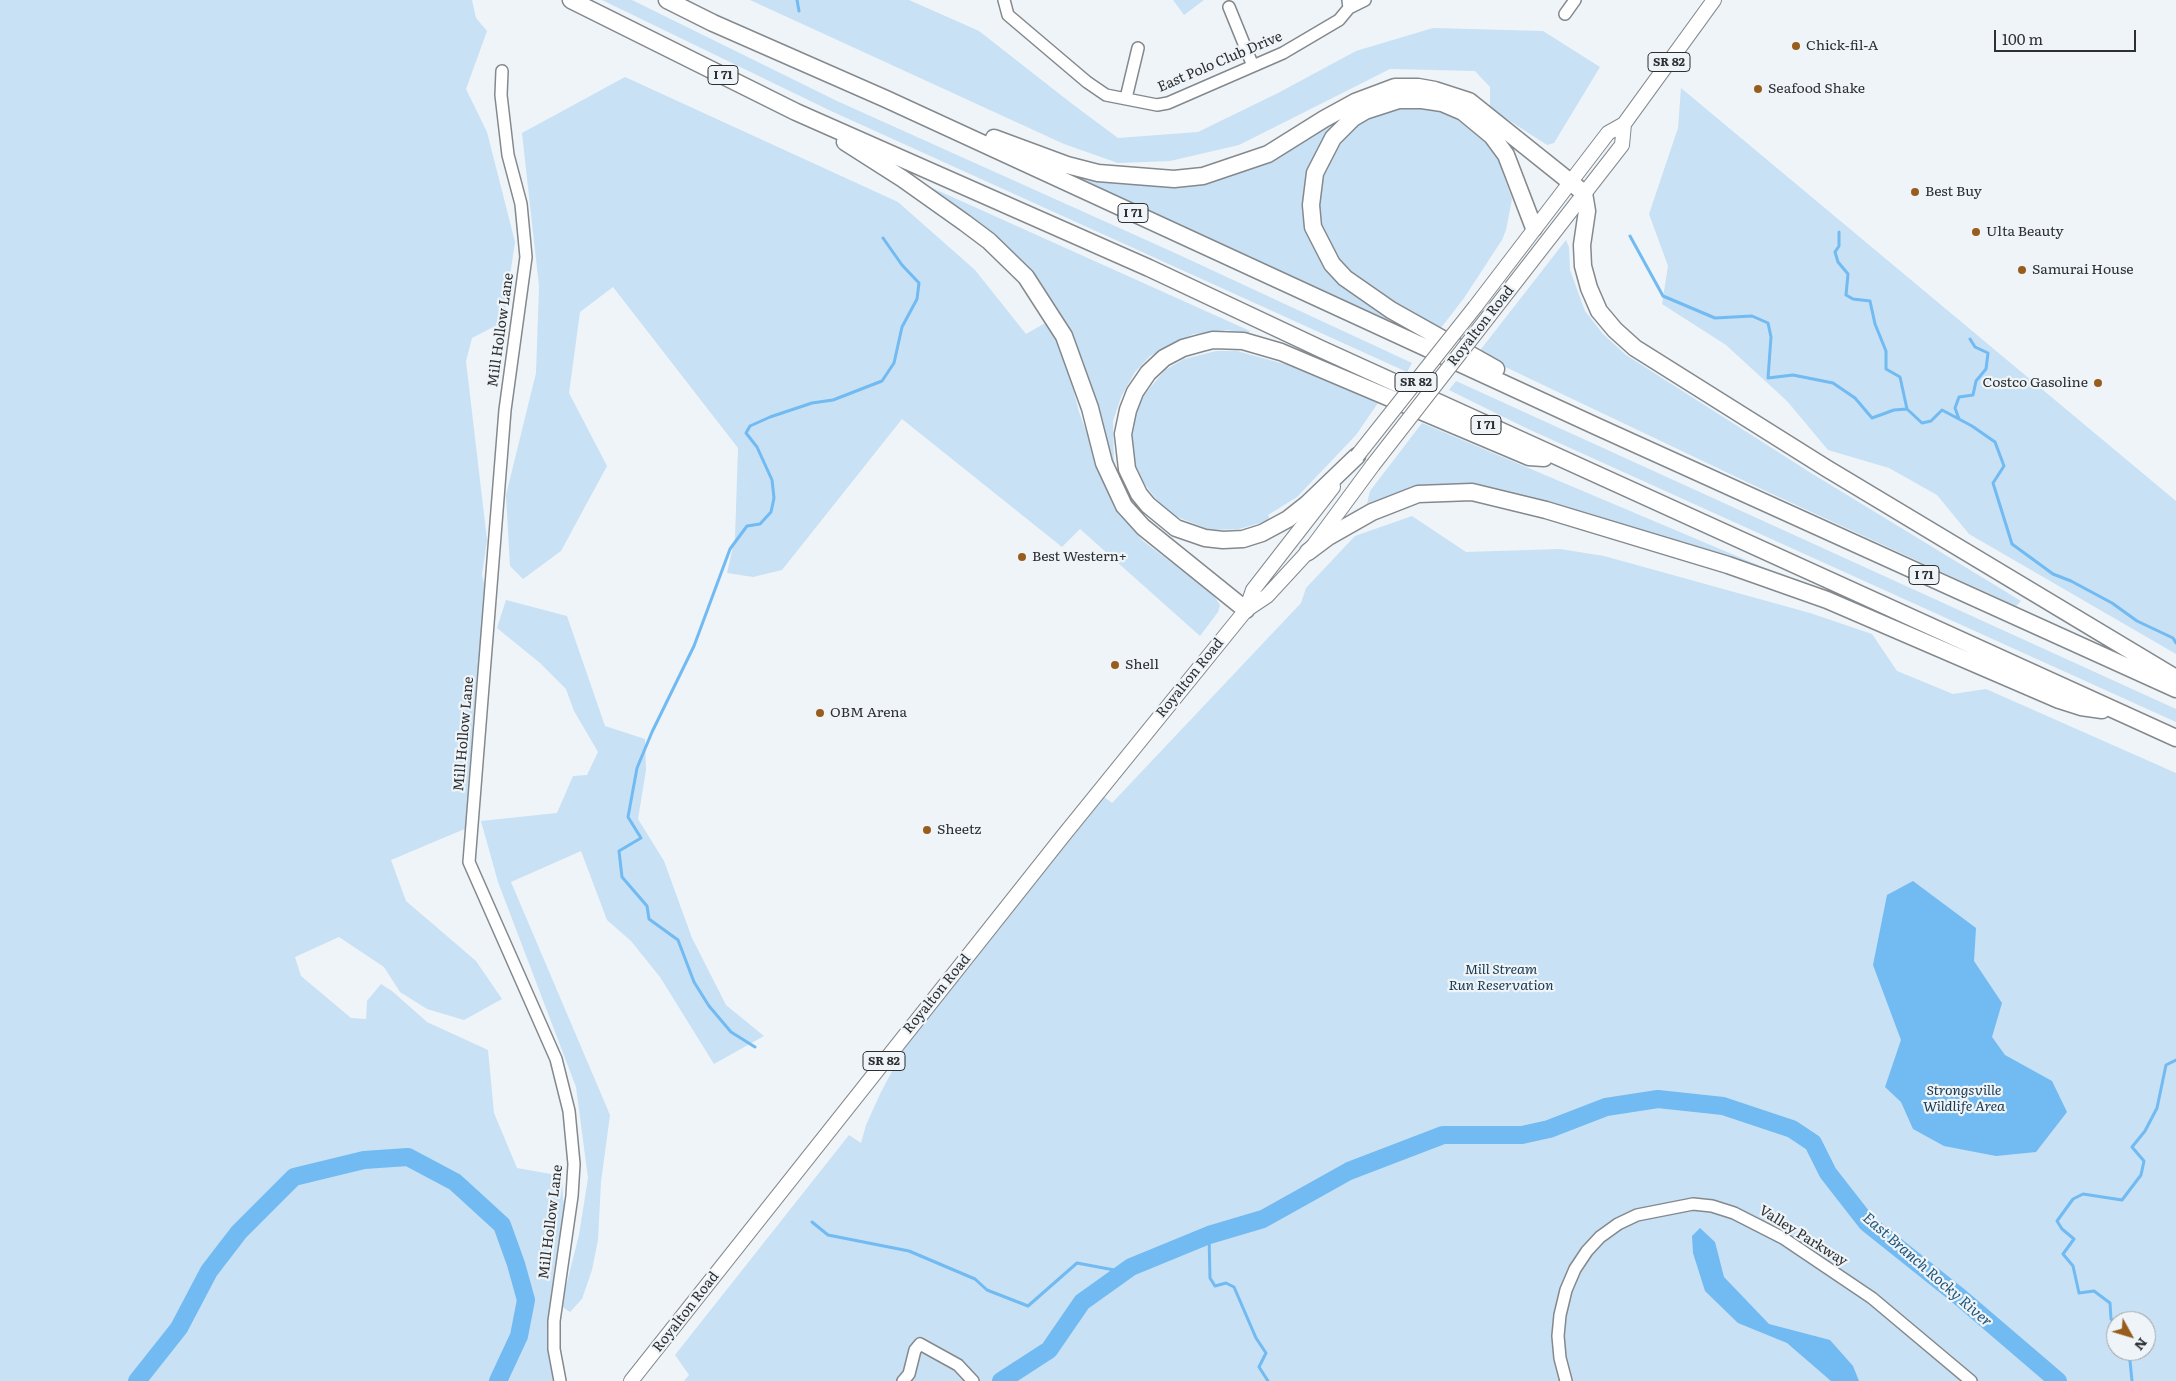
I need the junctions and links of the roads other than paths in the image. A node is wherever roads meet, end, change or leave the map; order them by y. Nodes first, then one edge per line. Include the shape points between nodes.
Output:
1 (570, 0) edge
2 (667, 0) edge
3 (1004, 0) edge
4 (1365, 0) edge
5 (1575, 0) edge
6 (1714, 0) edge
7 (1348, 4) edge
8 (1228, 7) dead end
9 (1565, 14) dead end
10 (1138, 48) dead end
11 (1253, 66) junction
12 (502, 71) dead end
13 (1126, 98) junction
14 (886, 99) junction
15 (796, 112) junction
16 (1624, 124) junction
17 (1570, 182) junction
18 (1584, 193) junction
19 (1534, 228) junction
20 (1598, 427) junction
21 (1357, 456) junction
22 (1563, 460) junction
23 (1308, 552) junction
24 (1246, 610) junction
25 (2176, 678) edge
26 (2176, 689) edge
27 (2122, 713) junction
28 (2176, 738) edge
29 (973, 1380) edge
30 (560, 1381) edge
31 (631, 1381) edge
32 (903, 1381) edge
33 (1566, 1381) edge
34 (1971, 1381) edge

1 - 15 highway, I 71
2 - 14 highway, I 71 via 714,24
3 - 13 street, East Polo Club Drive via 1008,15 1087,82 1106,95
4 - 7 street, East Polo Club Drive
5 - 9 street
6 - 16 main road, Royalton Road / SR 82
7 - 11 street, East Polo Club Drive via 1339,20 1283,53
8 - 11 street
10 - 13 street
11 - 13 street, East Polo Club Drive via 1162,105
12 - 30 street, Mill Hollow Lane via 501,95 508,155 521,204 526,257 505,410 469,862 556,1059 569,1111 574,1164 572,1196 554,1321 554,1349
14 - 17 highway via 1067,165 1118,176 1174,179 1203,176 1268,154 1355,102 1395,87 1418,87 1469,101
14 - 20 highway, I 71
15 - 22 highway, I 71 via 1149,268
15 - 24 highway via 903,179 965,223 1026,277 1064,336 1090,408 1104,463 1124,506 1150,533
16 - 17 main road, Royalton Road / SR 82 via 1608,133
16 - 18 main road, Royalton Road / SR 82 via 1622,145
17 - 18 highway
17 - 19 main road, Royalton Road / SR 82
18 - 23 main road, Royalton Road / SR 82, bridge
18 - 25 highway via 1587,210 1582,245 1588,288 1599,311 1635,348 1826,468
19 - 20 highway via 1506,155 1492,136 1463,112 1442,104 1399,100 1353,118 1326,148 1315,173 1311,205 1313,226 1332,264 1345,278 1391,310
19 - 21 main road, Royalton Road / SR 82, bridge
20 - 26 highway, I 71
21 - 22 highway via 1288,518 1262,533 1243,539 1223,540 1205,538 1176,528 1148,505 1127,469 1123,434 1134,392 1164,358 1183,348 1212,340 1243,341 1281,352 1529,457
21 - 24 main road, Royalton Road / SR 82 via 1253,590
22 - 27 highway, I 71
23 - 24 main road, Royalton Road / SR 82 via 1267,596
23 - 27 highway via 1372,512 1418,494 1472,492 1546,510 1728,565 1828,600 2059,700
24 - 31 main road, Royalton Road / SR 82 via 1023,884
27 - 28 highway, I 71
29 - 32 street via 958,1365 920,1344 915,1350 909,1374
33 - 34 street, Valley Parkway via 1558,1336 1560,1315 1575,1269 1600,1237 1618,1224 1638,1214 1693,1204 1734,1213 1783,1238 1872,1298

